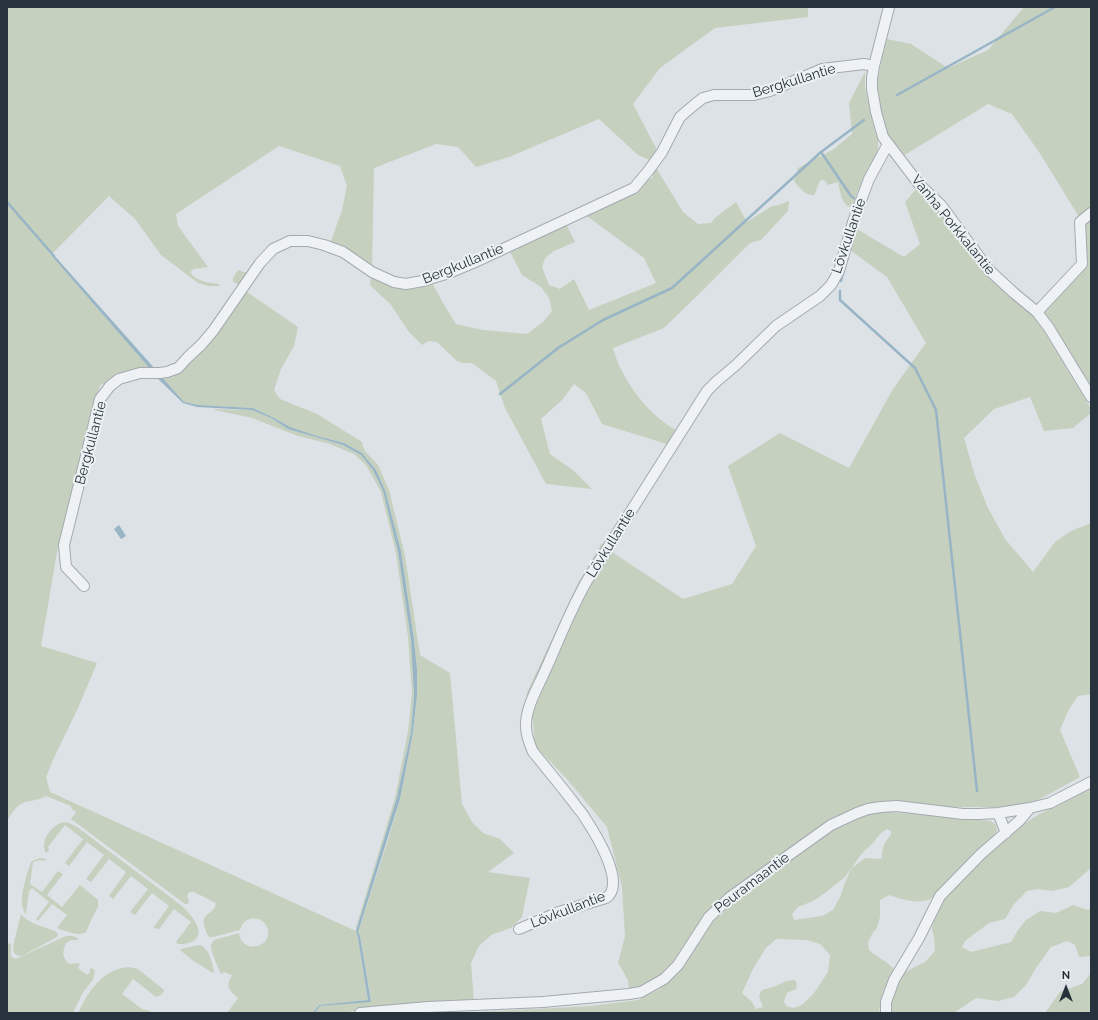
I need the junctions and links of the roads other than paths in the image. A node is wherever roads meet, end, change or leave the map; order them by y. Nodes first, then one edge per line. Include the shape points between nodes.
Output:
1 (889, 7) edge
2 (874, 66) junction
3 (888, 144) junction
4 (1091, 214) edge
5 (1037, 312) junction
6 (1091, 397) edge
7 (84, 586) dead end
8 (1091, 782) edge
9 (1030, 808) junction
10 (998, 813) junction
11 (1006, 833) junction
12 (519, 929) dead end
13 (360, 1013) edge
14 (886, 1013) edge

1 - 2 street, Vanha Porkkalantie
2 - 3 street, Vanha Porkkalantie via 872,89 876,112 883,137
2 - 7 street, Bergkullantie via 846,65 822,69 754,95 714,95 703,98 680,117 662,152 634,188 449,273 423,282 394,282 372,272 343,252 308,241 290,241 273,249 260,263 213,331 178,368 160,373 140,373 119,380 110,386 100,399 64,545 66,567
3 - 5 street, Vanha Porkkalantie via 919,184 941,206 989,270
3 - 12 street, Lövkullantie via 869,179 839,271 831,285 820,296 776,326 707,391 588,579 573,607 532,700 526,731 528,742 534,752 585,817 601,844 612,870 612,890 606,898 559,912
4 - 5 street via 1080,222 1082,264
5 - 6 street, Vanha Porkkalantie
8 - 9 street, Peuramaantie via 1050,803
9 - 10 street, Peuramaantie
9 - 11 street
10 - 11 street
10 - 13 street, Peuramaantie via 964,814 896,806 881,807 868,809 831,825 729,898 709,917 678,965 664,979 641,992 543,1002
11 - 14 street via 981,854 940,896 894,980 886,1002

